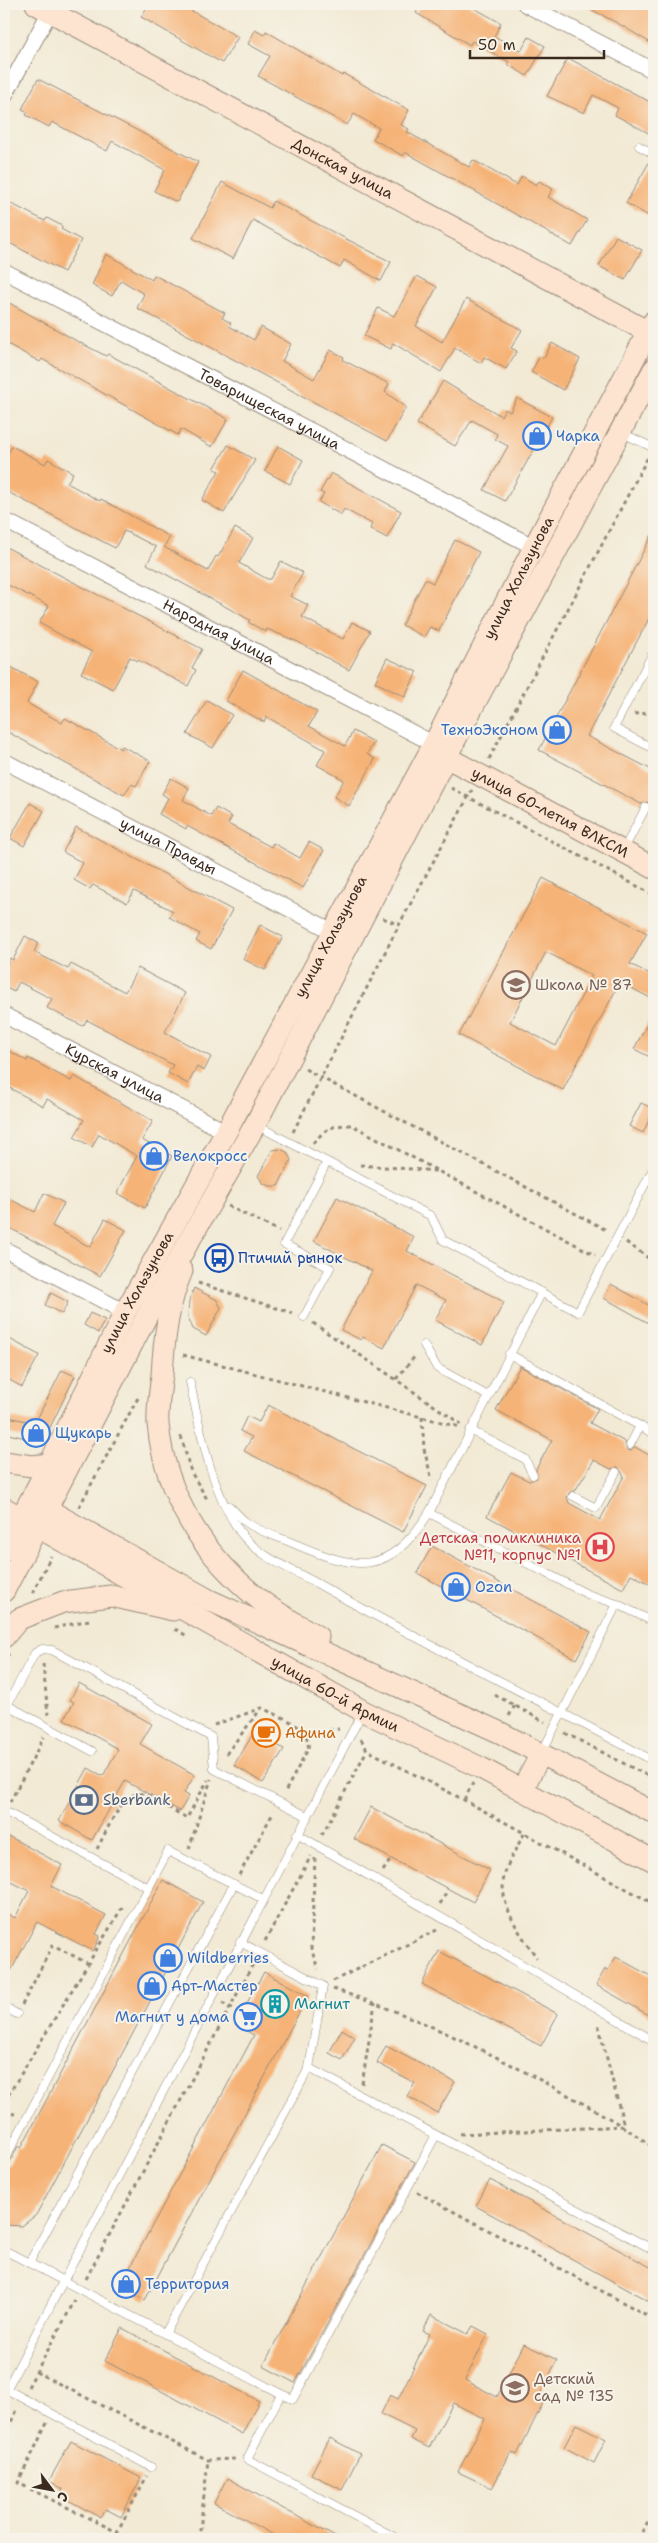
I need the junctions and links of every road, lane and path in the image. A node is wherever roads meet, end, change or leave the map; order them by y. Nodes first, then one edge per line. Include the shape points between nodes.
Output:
1 (525, 4) edge
2 (46, 6) edge
3 (654, 71) edge
4 (4, 97) edge
5 (647, 139) dead end
6 (654, 154) edge
7 (4, 271) edge
8 (652, 329) edge
9 (654, 369) edge
10 (620, 432) junction
11 (654, 447) edge
12 (4, 520) edge
13 (534, 547) junction
14 (654, 651) edge
15 (654, 749) edge
16 (440, 750) junction
17 (4, 761) edge
18 (480, 776) junction
19 (447, 786) dead end
20 (468, 797) junction
21 (646, 807) dead end
22 (623, 851) junction
23 (654, 868) edge
24 (654, 895) edge
25 (379, 916) dead end
26 (399, 926) junction
27 (332, 931) junction
28 (4, 1015) edge
29 (300, 1067) dead end
30 (320, 1078) junction
31 (255, 1125) junction
32 (226, 1132) junction
33 (288, 1142) junction
34 (306, 1151) junction
35 (327, 1162) junction
36 (654, 1167) edge
37 (438, 1171) junction
38 (221, 1198) junction
39 (288, 1236) junction
40 (618, 1237) junction
41 (4, 1249) edge
42 (605, 1261) junction
43 (654, 1262) edge
44 (196, 1282) dead end
45 (542, 1292) junction
46 (125, 1312) junction
47 (304, 1317) junction
48 (424, 1345) joint
49 (174, 1353) dead end
50 (509, 1354) junction
51 (396, 1380) junction
52 (190, 1382) dead end
53 (160, 1389) junction
54 (488, 1396) junction
55 (422, 1417) junction
56 (640, 1426) junction
57 (470, 1430) junction
58 (654, 1434) edge
59 (630, 1445) dead end
60 (4, 1462) edge
61 (72, 1462) junction
62 (50, 1464) junction
63 (616, 1472) dead end
64 (533, 1475) dead end
65 (436, 1496) junction
66 (572, 1496) dead end
67 (223, 1499) junction
68 (429, 1513) junction
69 (24, 1515) edge
70 (71, 1522) junction
71 (60, 1540) junction
72 (4, 1550) edge
73 (4, 1591) edge
74 (617, 1604) junction
75 (199, 1616) junction
76 (19, 1619) junction
77 (97, 1619) dead end
78 (654, 1622) edge
79 (71, 1624) dead end
80 (173, 1628) dead end
81 (4, 1637) edge
82 (190, 1638) dead end
83 (42, 1649) junction
84 (377, 1675) junction
85 (5, 1708) edge
86 (262, 1708) junction
87 (562, 1713) junction
88 (359, 1719) junction
89 (49, 1728) junction
90 (200, 1731) junction
91 (305, 1733) junction
92 (367, 1750) junction
93 (92, 1751) dead end
94 (541, 1754) junction
95 (654, 1761) edge
96 (214, 1769) junction
97 (522, 1790) junction
98 (279, 1802) junction
99 (4, 1812) edge
100 (654, 1813) edge
101 (307, 1816) junction
102 (297, 1834) junction
103 (524, 1834) junction
104 (316, 1846) junction
105 (92, 1858) junction
106 (186, 1860) junction
107 (654, 1861) edge
108 (138, 1882) junction
109 (234, 1884) junction
110 (149, 1888) junction
111 (263, 1899) junction
112 (654, 1904) edge
113 (451, 1923) junction
114 (240, 1942) junction
115 (260, 1952) junction
116 (87, 1963) junction
117 (554, 1983) junction
118 (323, 1986) junction
119 (375, 2003) junction
120 (594, 2006) junction
121 (4, 2007) edge
122 (230, 2007) junction
123 (242, 2013) dead end
124 (17, 2014) joint
125 (654, 2041) edge
126 (308, 2068) junction
127 (360, 2095) junction
128 (4, 2102) edge
129 (624, 2126) junction
130 (436, 2135) junction
131 (654, 2148) edge
132 (4, 2161) edge
133 (409, 2188) junction
134 (4, 2250) edge
135 (654, 2250) edge
136 (29, 2264) junction
137 (62, 2281) junction
138 (80, 2290) junction
139 (654, 2319) edge
140 (165, 2334) junction
141 (5, 2391) edge
142 (281, 2394) junction
143 (52, 2414) junction
144 (247, 2459) junction
145 (208, 2460) junction
146 (152, 2467) joint
147 (654, 2512) edge
148 (117, 2532) junction
149 (122, 2539) edge
150 (198, 2539) edge
151 (398, 2539) edge
152 (638, 2539) edge

1 - 3 street
2 - 4 street
2 - 8 main road, Донская улица
5 - 6 lane via 641,147
7 - 13 street, Товарищеская улица
8 - 13 main road, улица Хользунова
9 - 10 main road, улица Хользунова
10 - 11 lane
10 - 16 main road, улица Хользунова
11 - 18 path
12 - 16 street, Народная улица
13 - 16 main road, улица Хользунова
14 - 15 lane via 614,728
16 - 18 main road, улица 60-летия ВЛКСМ
16 - 27 main road, улица Хользунова
16 - 31 main road, улица Хользунова
17 - 27 street, улица Правды
18 - 20 path
18 - 22 main road, улица 60-летия ВЛКСМ
19 - 20 path
20 - 24 path
20 - 26 path
21 - 22 lane
22 - 23 main road, улица 60-летия ВЛКСМ
25 - 26 path
26 - 30 path
27 - 32 main road, улица Хользунова
28 - 32 street, Курская улица
29 - 30 path
30 - 33 path
30 - 40 path
31 - 33 lane
31 - 38 main road, улица Хользунова
32 - 46 main road, улица Хользунова
33 - 34 lane
34 - 35 lane
34 - 37 path via 325,1130 336,1125 352,1125
35 - 37 path
35 - 39 lane
35 - 45 lane via 431,1216 443,1240
36 - 40 lane
37 - 42 path
38 - 39 path via 226,1205
38 - 53 main road via 177,1283 164,1344
38 - 61 main road, улица Хользунова via 152,1306
39 - 47 lane via 284,1244 330,1268
40 - 42 lane
40 - 43 path
41 - 46 street
42 - 45 lane via 578,1312
44 - 47 path
45 - 50 lane
46 - 62 main road, улица Хользунова
47 - 51 path
48 - 51 path
48 - 54 lane via 437,1368
49 - 55 path
50 - 54 lane
50 - 56 lane
51 - 57 path
52 - 67 lane via 205,1454
53 - 70 path via 143,1389
53 - 84 main road via 158,1422 163,1458 181,1507 217,1562 261,1601
54 - 57 lane
55 - 57 path
55 - 65 path via 424,1449
56 - 58 lane
56 - 59 lane
57 - 64 lane via 525,1459
57 - 65 lane
60 - 62 main road via 32,1466
61 - 62 main road
61 - 69 main road, улица Хользунова
62 - 69 main road, улица Хользунова
63 - 66 lane via 596,1508
65 - 68 lane
67 - 68 lane via 246,1522 332,1560 356,1564 375,1561 395,1552 416,1533
67 - 87 lane via 241,1533 265,1554 376,1617
68 - 74 lane via 587,1594
69 - 70 main road, улица 60-й Армии
69 - 71 main road, улица 60-й Армии
69 - 72 main road, улица Хользунова
69 - 73 main road, улица Хользунова
70 - 84 main road, улица 60-й Армии via 209,1600
71 - 75 main road, улица 60-й Армии
71 - 76 path
74 - 78 lane
74 - 87 lane
75 - 76 main road via 111,1596 63,1602
75 - 88 main road, улица 60-й Армии
76 - 81 main road
77 - 79 path
80 - 82 path
83 - 85 lane via 35,1653
83 - 89 path
83 - 90 lane via 52,1650
84 - 94 main road, улица 60-й Армии
85 - 89 lane
86 - 90 path
86 - 91 path
86 - 96 path
87 - 94 lane
87 - 95 lane
88 - 91 path
88 - 92 path
88 - 97 main road, улица 60-й Армии
88 - 101 lane
89 - 93 lane
89 - 99 path
90 - 96 lane via 211,1737
91 - 98 path via 308,1748
92 - 103 path
92 - 104 path
94 - 97 main road
94 - 100 main road, улица 60-й Армии
96 - 98 lane
96 - 105 path via 187,1818 140,1794 129,1796
96 - 106 path
97 - 107 main road, улица 60-й Армии
98 - 101 lane
98 - 109 path
99 - 105 lane
101 - 102 lane
102 - 104 lane
102 - 111 lane
103 - 112 path
103 - 117 path via 508,1865 503,1884 511,1920
104 - 113 lane
104 - 115 path
104 - 118 path via 311,1948
105 - 108 lane
106 - 109 lane
106 - 110 lane via 168,1851
108 - 110 lane
108 - 116 path
109 - 111 lane
109 - 136 lane
110 - 132 lane
111 - 114 lane
113 - 117 lane
113 - 118 path
114 - 115 lane
114 - 137 lane
115 - 118 lane
115 - 122 path
116 - 124 path via 53,1945
116 - 128 path
117 - 120 lane
118 - 119 path
118 - 126 lane
119 - 127 path
119 - 129 path via 490,2052
120 - 125 lane
120 - 129 path
121 - 124 lane
122 - 123 path
122 - 138 path
126 - 127 lane
126 - 140 lane
127 - 130 lane
129 - 130 path
129 - 131 path
130 - 133 lane
130 - 135 lane
133 - 139 path
133 - 142 lane via 292,2399
134 - 136 lane
136 - 137 lane
137 - 138 lane
137 - 141 lane
138 - 140 lane
138 - 145 path via 36,2372
140 - 142 lane
141 - 143 lane
142 - 144 lane
143 - 146 lane
143 - 148 path via 18,2483
144 - 145 path
144 - 151 lane
145 - 150 path
146 - 148 path
147 - 152 path
148 - 149 path

